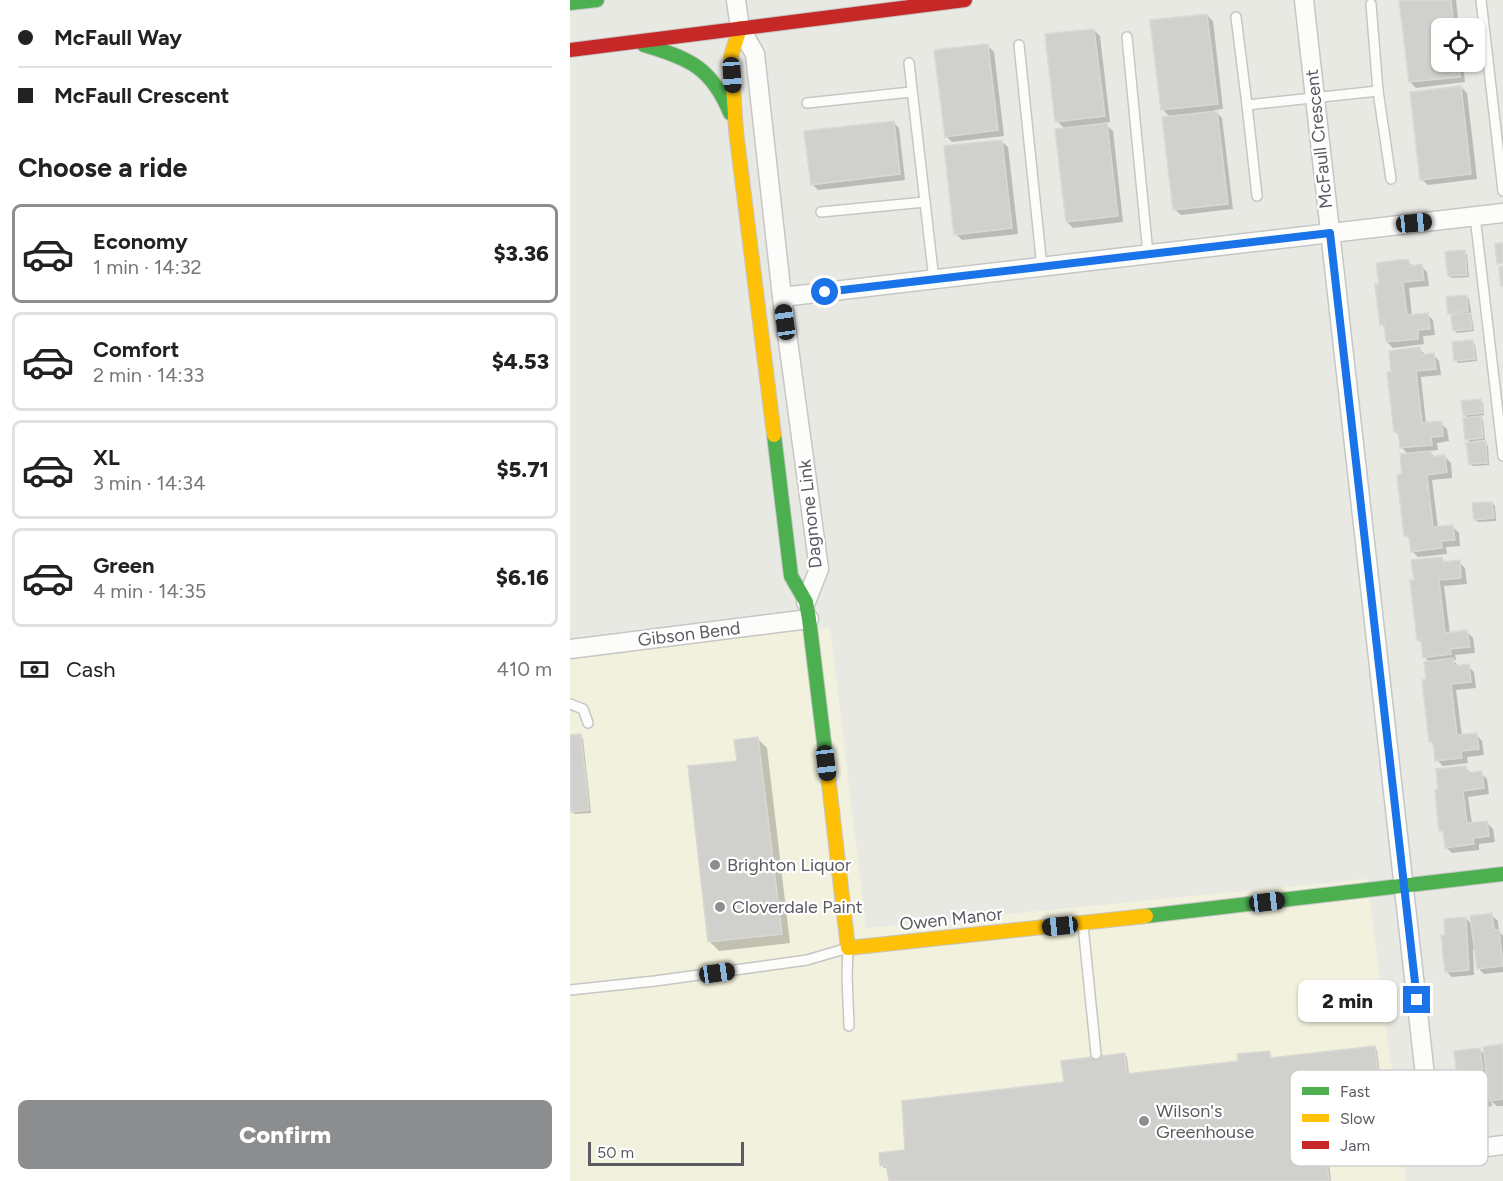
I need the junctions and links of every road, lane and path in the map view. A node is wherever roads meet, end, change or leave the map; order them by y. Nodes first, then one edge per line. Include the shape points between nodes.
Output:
1 (597, 0) edge
2 (736, 0) edge
3 (965, 0) edge
4 (1304, 0) edge
5 (1481, 0) edge
6 (570, 3) edge
7 (1371, 4) dead end
8 (1236, 17) dead end
9 (740, 28) junction
10 (1127, 36) dead end
11 (632, 42) junction
12 (1019, 45) dead end
13 (570, 50) edge
14 (909, 63) dead end
15 (1378, 91) junction
16 (911, 92) junction
17 (1315, 97) junction
18 (807, 103) dead end
19 (1247, 105) junction
20 (736, 131) junction
21 (1391, 179) dead end
22 (1503, 191) edge
23 (1257, 196) dead end
24 (925, 202) junction
25 (821, 212) dead end
26 (1503, 213) edge
27 (1475, 216) junction
28 (1330, 233) junction
29 (1148, 255) junction
30 (1042, 267) junction
31 (934, 280) junction
32 (782, 297) junction
33 (1503, 456) edge
34 (807, 610) junction
35 (570, 649) edge
36 (570, 704) edge
37 (588, 723) dead end
38 (1503, 874) edge
39 (1405, 885) junction
40 (1082, 924) junction
41 (848, 948) junction
42 (570, 990) edge
43 (849, 1026) dead end
44 (1096, 1054) dead end
45 (1425, 1070) edge
46 (1503, 1145) edge
47 (1488, 1147) edge

1 - 6 street
2 - 9 street
3 - 9 street
4 - 17 street, McFaull Crescent
5 - 22 lane
7 - 15 lane
8 - 19 lane
9 - 11 street
9 - 20 street, Dagnone Link via 731,56
9 - 32 street, Dagnone Link via 755,54
10 - 29 lane
11 - 13 street
11 - 20 street via 679,54 706,71 725,99
12 - 30 lane
14 - 16 lane
15 - 17 lane
15 - 21 lane
16 - 18 lane
16 - 24 lane
17 - 19 lane
17 - 28 street, McFaull Crescent
19 - 23 lane
20 - 34 street, Dagnone Link via 791,576
24 - 25 lane
24 - 31 lane
26 - 27 street
27 - 28 street
27 - 33 lane
28 - 29 street
28 - 39 street, McFaull Crescent
29 - 30 street
30 - 31 street
31 - 32 street
32 - 34 street, Dagnone Link via 819,569
34 - 35 street, Gibson Bend
34 - 41 street
36 - 37 lane via 583,709
38 - 39 street, Owen Manor
39 - 40 street, Owen Manor
39 - 45 street, McFaull Crescent
40 - 41 street, Owen Manor
40 - 44 lane
41 - 42 lane via 807,960
41 - 43 lane
46 - 47 street, McFaull Crescent

